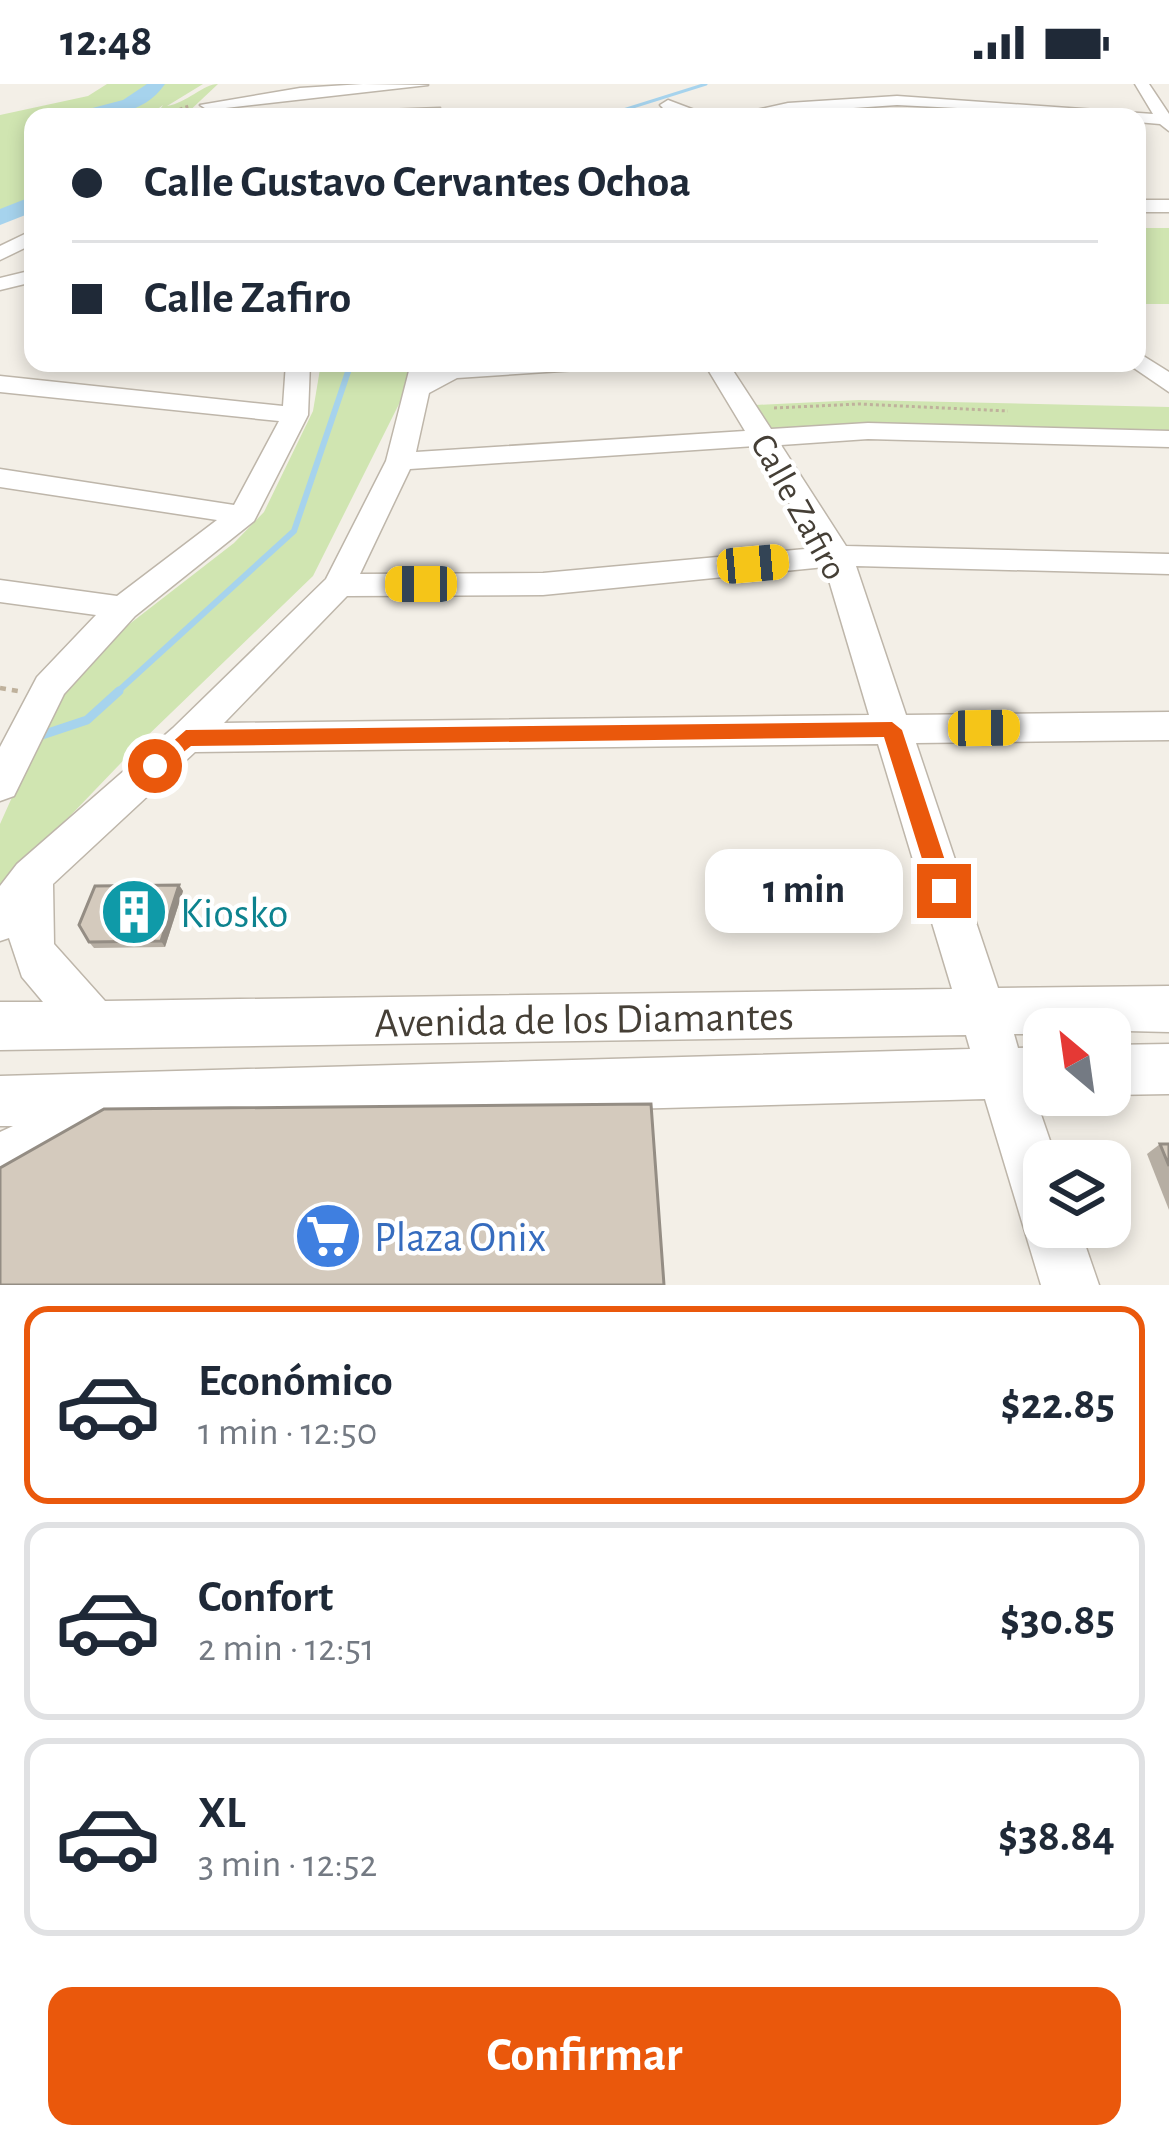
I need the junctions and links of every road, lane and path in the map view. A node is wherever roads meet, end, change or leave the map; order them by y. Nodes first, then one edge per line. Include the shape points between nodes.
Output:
1 (229, 84) edge
2 (878, 84) edge
3 (1142, 84) edge
4 (421, 85) edge
5 (787, 86) edge
6 (897, 99) junction
7 (810, 104) junction
8 (668, 105) dead end
9 (198, 108) edge
10 (211, 108) edge
11 (676, 108) edge
12 (786, 108) edge
13 (908, 108) edge
14 (1050, 108) edge
15 (1168, 122) edge
16 (1146, 364) edge
17 (297, 372) edge
18 (722, 372) edge
19 (422, 375) edge
20 (0, 384) edge
21 (1169, 384) edge
22 (1023, 412) dead end
23 (295, 415) junction
24 (753, 423) junction
25 (1169, 439) edge
26 (400, 461) junction
27 (0, 478) edge
28 (243, 515) junction
29 (837, 556) junction
30 (1169, 564) edge
31 (339, 585) junction
32 (0, 591) edge
33 (123, 608) junction
34 (1169, 726) edge
35 (892, 730) junction
36 (186, 738) junction
37 (7, 772) edge
38 (32, 878) junction
39 (0, 921) edge
40 (1169, 1010) edge
41 (982, 1012) junction
42 (0, 1026) edge
43 (96, 1026) junction
44 (1131, 1070) edge
45 (1169, 1070) edge
46 (1023, 1072) edge
47 (120, 1099) junction
48 (0, 1101) edge
49 (0, 1168) edge
50 (1058, 1248) edge
51 (1070, 1285) edge

1 - 9 street
2 - 6 street
3 - 15 street
4 - 10 street via 300,92
5 - 7 street
6 - 7 street
6 - 13 street
6 - 14 street
7 - 12 street
8 - 11 street
16 - 21 street
17 - 23 street
18 - 24 street, Calle Zafiro
19 - 26 street
20 - 23 street
22 - 24 path via 859,404
23 - 28 street
24 - 25 street
24 - 26 street
24 - 29 street, Calle Zafiro
26 - 31 street
27 - 28 street
28 - 33 street
29 - 30 street
29 - 31 street via 543,584
29 - 35 street, Calle Zafiro
31 - 36 street
32 - 33 street
33 - 37 street via 50,686
34 - 35 street
35 - 36 street
35 - 41 street, Calle Zafiro
36 - 38 street
38 - 39 street
38 - 43 street via 38,962
40 - 41 street, Avenida de los Diamantes
41 - 43 street, Avenida de los Diamantes
41 - 46 street, Calle Zafiro
42 - 43 street, Avenida de los Diamantes
44 - 45 street
46 - 47 street, Avenida de los Diamantes
47 - 48 street, Avenida de los Diamantes
47 - 49 street
50 - 51 street

